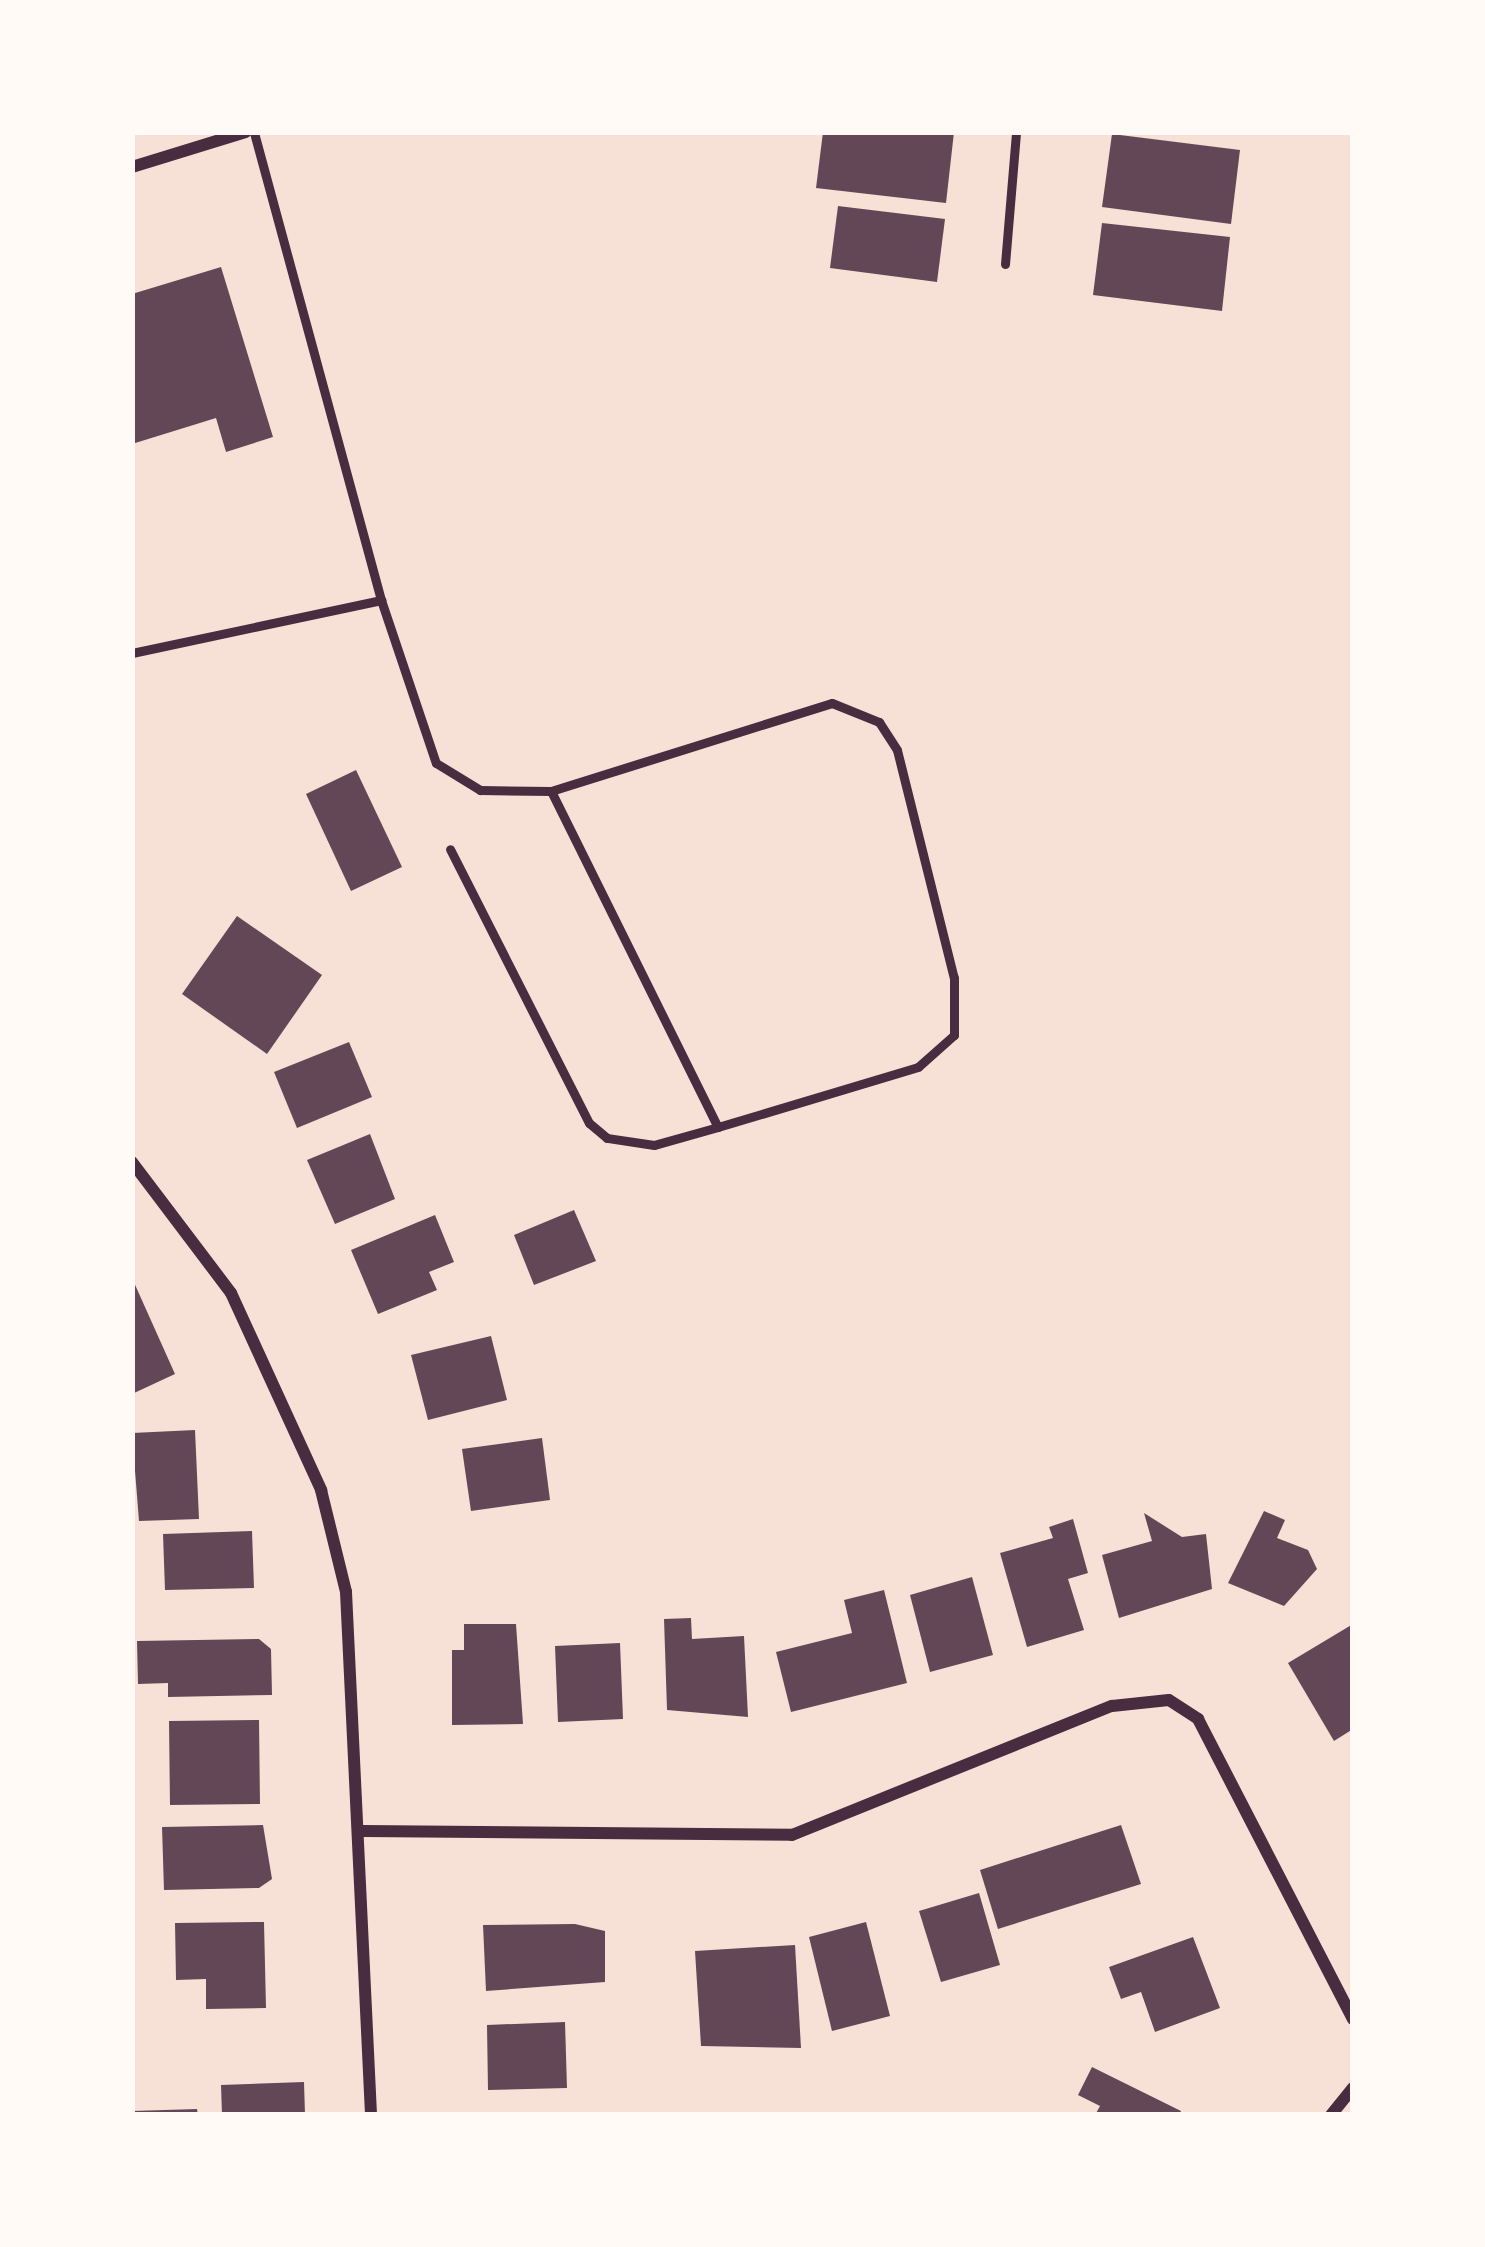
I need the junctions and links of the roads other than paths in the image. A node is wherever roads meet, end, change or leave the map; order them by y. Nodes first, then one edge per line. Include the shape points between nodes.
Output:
1 (250, 132) edge
2 (1016, 132) edge
3 (132, 167) edge
4 (1005, 263) dead end
5 (381, 600) junction
6 (132, 653) edge
7 (551, 791) junction
8 (451, 849) dead end
9 (718, 1126) junction
10 (132, 1162) edge
11 (363, 1831) junction
12 (1353, 2019) edge
13 (1353, 2088) edge
14 (371, 2115) edge
15 (1331, 2115) edge

1 - 3 street
1 - 5 lane
2 - 4 lane
5 - 6 lane
5 - 7 lane via 436,763 480,790
7 - 9 lane
7 - 9 lane via 832,703 879,722 897,750 954,978 954,1035 918,1067
8 - 9 lane via 589,1124 628,1146
10 - 11 street via 231,1293 321,1490 346,1592
11 - 12 street via 792,1835 1112,1706 1169,1700 1198,1719
11 - 14 street
13 - 15 street

